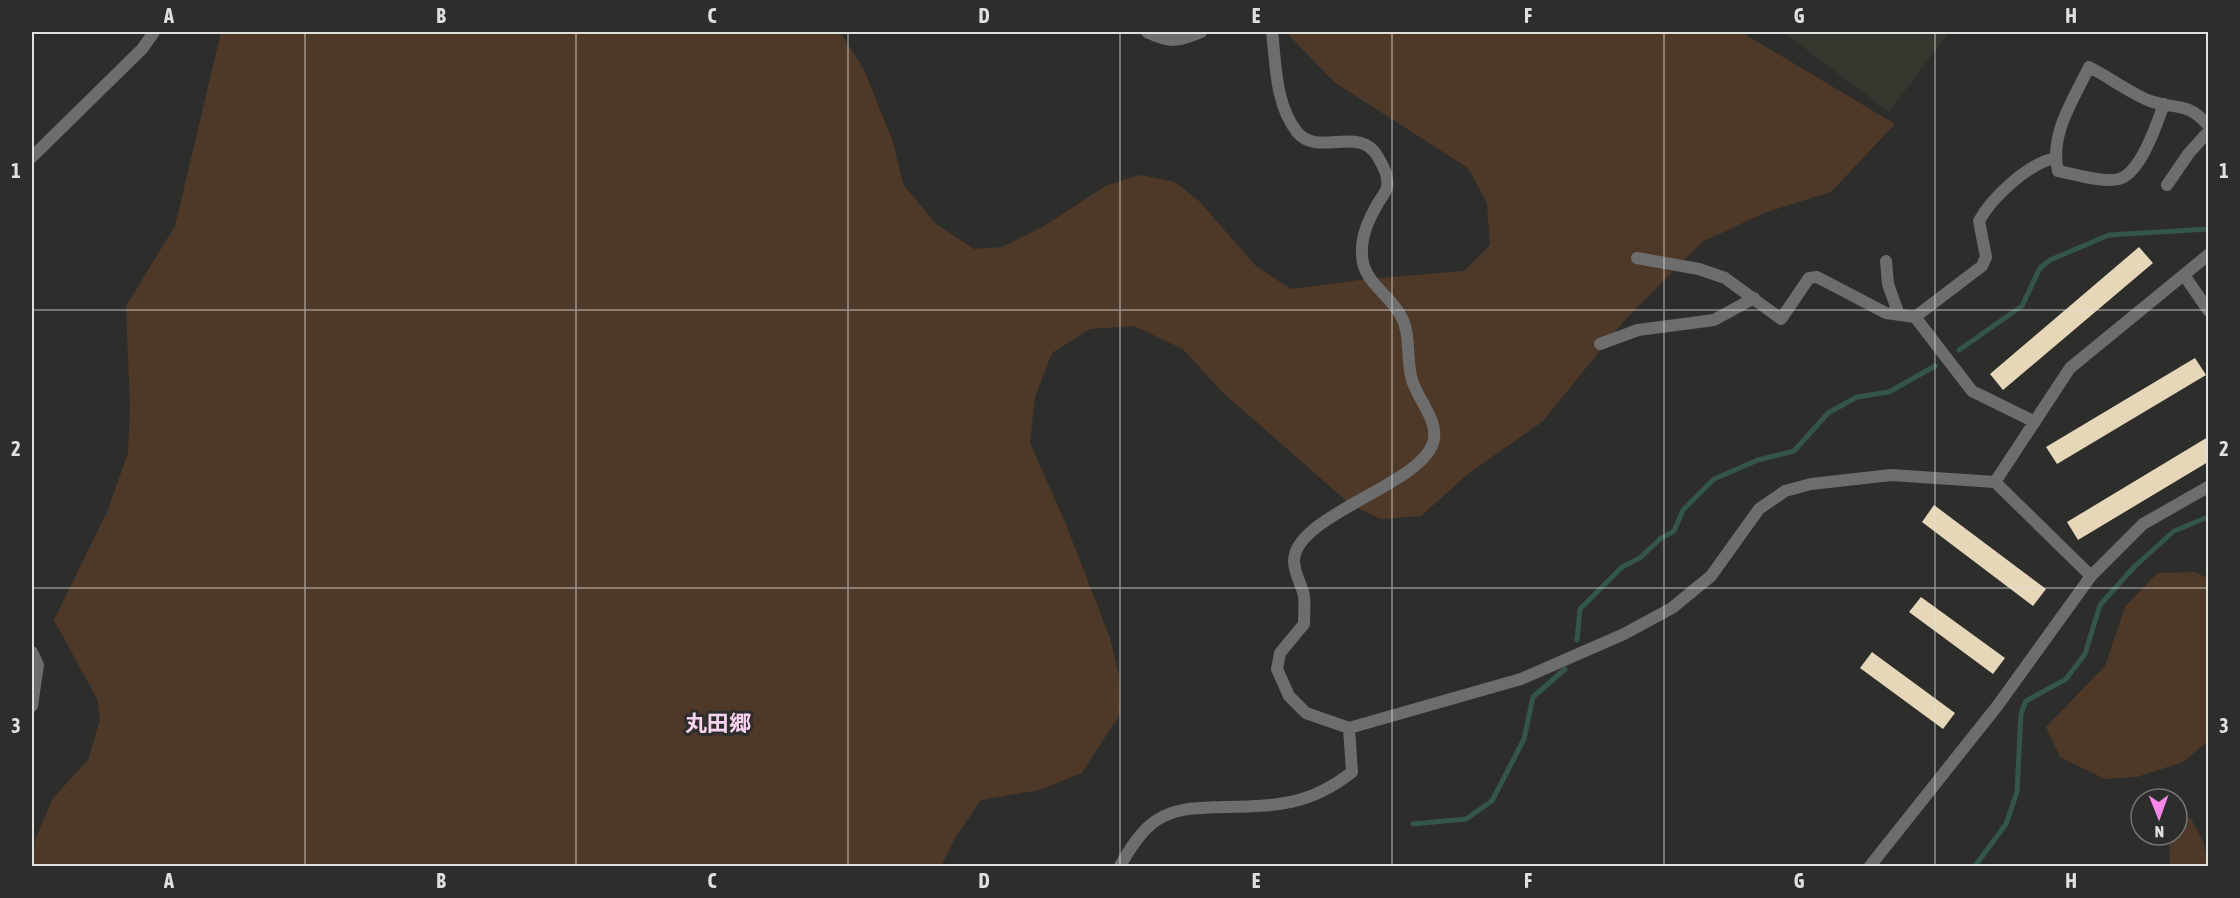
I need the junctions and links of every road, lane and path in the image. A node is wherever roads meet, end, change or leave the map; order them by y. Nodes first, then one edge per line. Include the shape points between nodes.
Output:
1 (154, 32) edge
2 (1147, 32) edge
3 (1201, 32) edge
4 (1272, 32) edge
5 (2164, 104) junction
6 (2208, 125) edge
7 (2208, 132) edge
8 (32, 157) edge
9 (2055, 158) junction
10 (2167, 185) dead end
11 (2208, 255) edge
12 (1637, 258) dead end
13 (1886, 261) dead end
14 (2184, 275) junction
15 (1754, 298) junction
16 (2208, 310) edge
17 (1899, 315) junction
18 (1914, 317) junction
19 (1600, 344) dead end
20 (2035, 422) junction
21 (1995, 482) junction
22 (2208, 487) edge
23 (2091, 576) junction
24 (32, 652) edge
25 (32, 706) edge
26 (1349, 728) junction
27 (1120, 867) edge
28 (1870, 867) edge

1 - 8 street via 142,49
2 - 3 street via 1166,40
4 - 26 street via 1280,97 1298,132 1313,142 1360,141 1376,153 1386,172 1387,187 1366,225 1361,256 1372,283 1403,320 1412,380 1433,424 1434,441 1416,465 1325,522 1300,544 1294,561 1304,597 1304,624 1280,653 1277,669 1289,696 1306,713
5 - 6 street via 2196,111
5 - 9 street via 2141,156 2120,178 2058,171
5 - 9 street via 2089,67 2056,139
7 - 10 street
9 - 18 street via 2044,160 1999,194 1979,221 1986,257 1982,266
11 - 14 street
12 - 15 street via 1699,269 1725,278
13 - 17 street via 1888,284
14 - 16 street
14 - 20 street via 2070,368
15 - 17 street via 1780,319 1809,278 1817,277 1886,313
15 - 19 street via 1714,320 1638,330
17 - 18 street
18 - 20 street via 1972,391
20 - 21 street
21 - 23 street
21 - 26 street via 1891,475 1811,484 1785,491 1759,509 1711,576 1672,608 1521,679
22 - 23 street via 2143,524
23 - 28 street via 1998,705
24 - 25 street via 38,665
26 - 27 street via 1352,772 1331,789 1300,801 1267,806 1186,808 1156,820 1131,847

